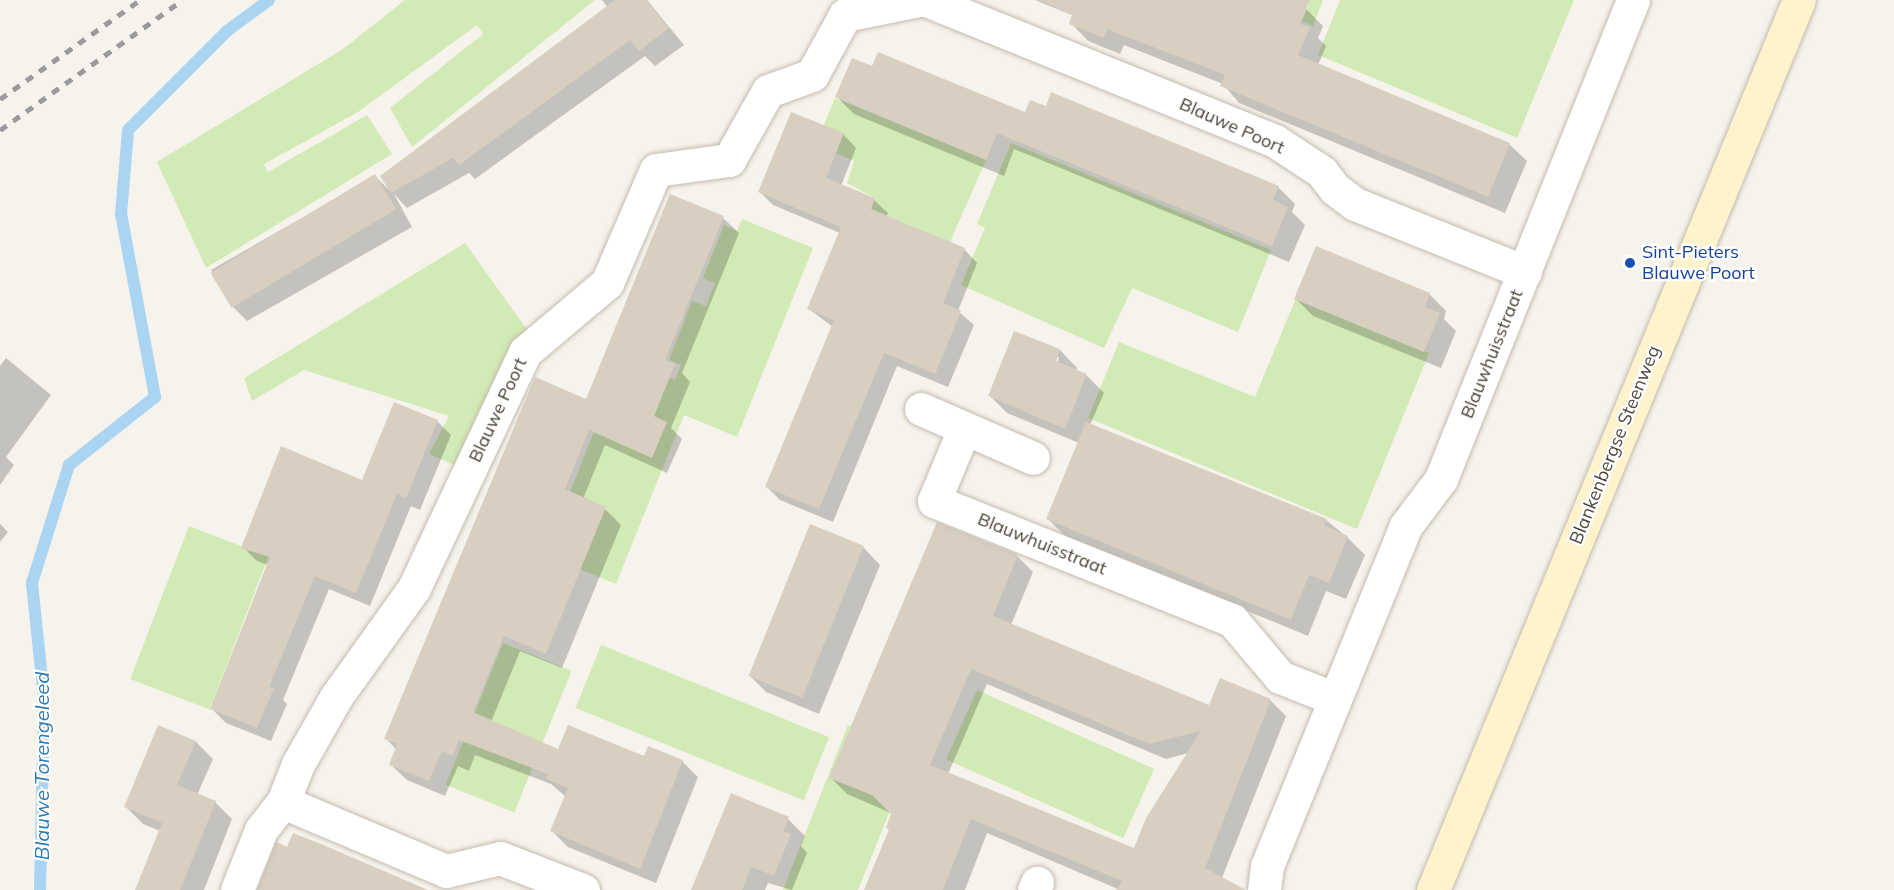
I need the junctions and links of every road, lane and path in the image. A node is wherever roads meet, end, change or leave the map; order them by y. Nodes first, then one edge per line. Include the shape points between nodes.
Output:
1 (919, 0) edge
2 (926, 0) edge
3 (1633, 0) edge
4 (1799, 0) edge
5 (1525, 272) junction
6 (921, 409) dead end
7 (964, 429) junction
8 (1033, 458) dead end
9 (1335, 699) junction
10 (283, 802) junction
11 (237, 890) edge
12 (583, 890) edge
13 (1263, 890) edge
14 (1433, 890) edge

1 - 10 street, Blauwe Poort via 845,15 812,75 768,91 729,160 656,170 607,283 525,352 414,588 336,698 298,764
2 - 5 street, Blauwe Poort via 1275,141 1322,172 1335,189 1355,204
3 - 5 street, Blauwhuisstraat
4 - 14 main road, Blankenbergse Steenweg
5 - 9 street, Blauwhuisstraat via 1441,479 1405,527
6 - 7 street
7 - 8 street
7 - 9 street, Blauwhuisstraat via 934,501 1232,620 1280,677
9 - 13 street, Blauwhuisstraat via 1268,867
10 - 11 street, Blauwe Poort via 261,830
10 - 12 street via 446,871 500,858

